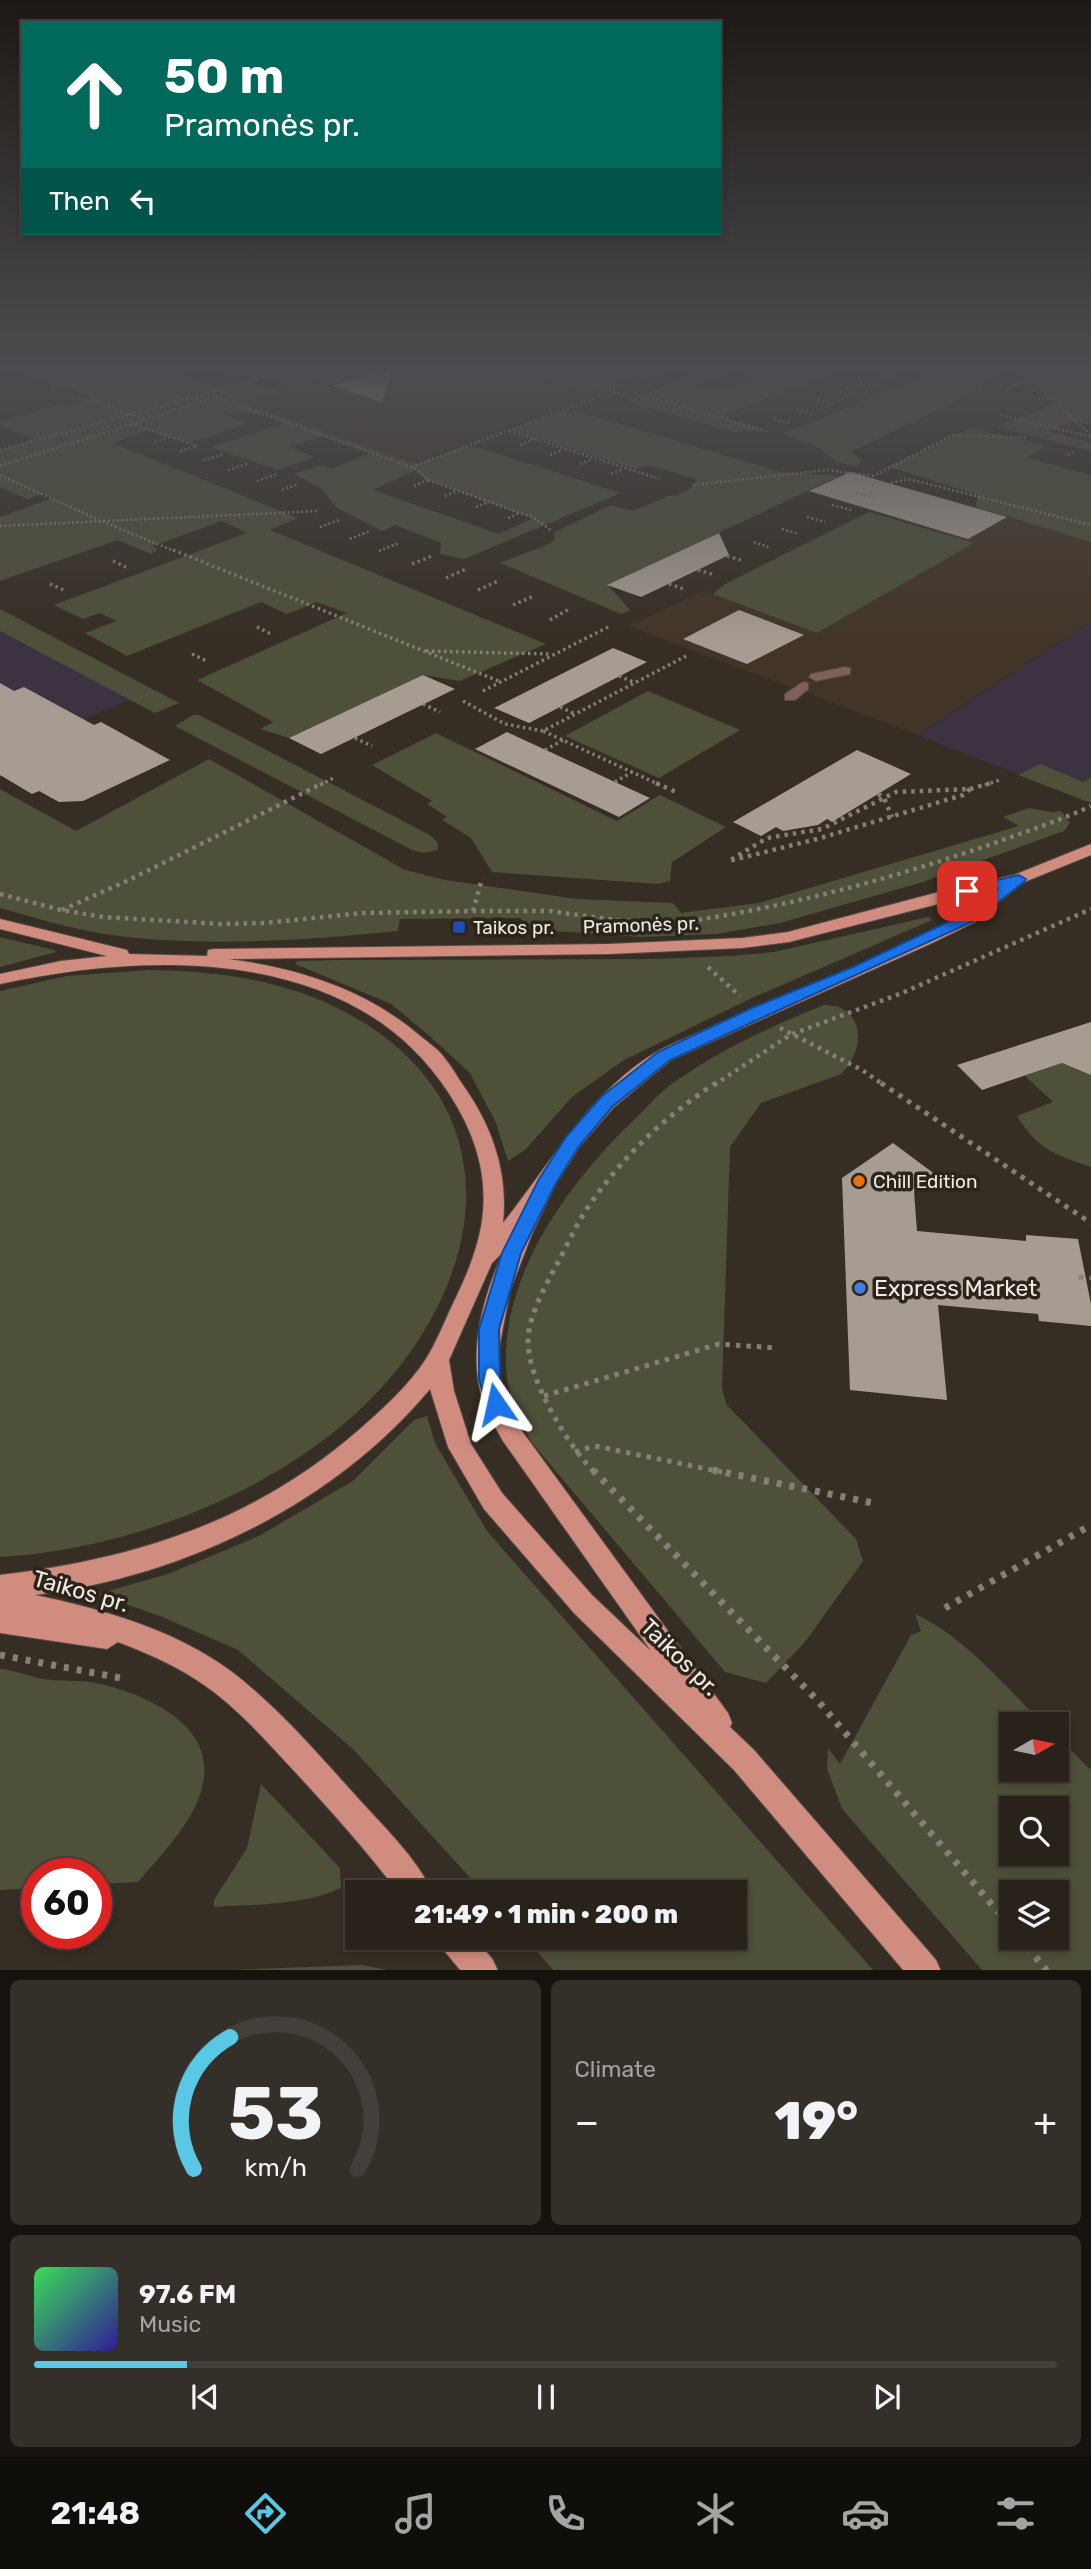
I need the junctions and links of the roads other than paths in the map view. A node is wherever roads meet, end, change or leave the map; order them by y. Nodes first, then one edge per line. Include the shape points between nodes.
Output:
1 (845, 671) dead end
2 (816, 677) dead end
3 (803, 685) dead end
4 (790, 697) dead end
5 (1091, 849) edge
6 (1019, 879) junction
7 (0, 924) edge
8 (172, 957) junction
9 (135, 958) junction
10 (0, 979) edge
11 (546, 1184) junction
12 (487, 1256) junction
13 (438, 1360) junction
14 (0, 1587) edge
15 (0, 1600) edge
16 (0, 1621) edge
17 (146, 1641) junction
18 (744, 1760) junction
19 (408, 1880) edge
20 (464, 1950) edge
21 (482, 1970) edge
22 (925, 1970) edge

1 - 2 lane
3 - 4 lane
5 - 6 main road, Pramonės pr.
6 - 8 main road, Pramonės pr. via 789,937 690,947
6 - 11 main road, Pramonės pr. via 969,918 664,1056 616,1094 573,1141
7 - 9 main road
8 - 9 main road
8 - 12 main road via 260,968 321,985 377,1011 423,1045 460,1087 484,1137 494,1194
9 - 10 main road
11 - 12 main road, Pramonės pr.
11 - 18 main road via 512,1253 489,1329 490,1379 496,1404 511,1434
12 - 13 main road
13 - 14 main road via 415,1391 359,1447 289,1497 207,1538 116,1569 52,1583
13 - 18 main road, Taikos pr. via 442,1391 460,1447 493,1501 583,1604
15 - 17 main road, Taikos pr. via 57,1610
16 - 17 main road, Taikos pr.
17 - 19 main road, Taikos pr. via 187,1659 256,1709 366,1825
18 - 22 main road, Taikos pr.
20 - 21 main road

